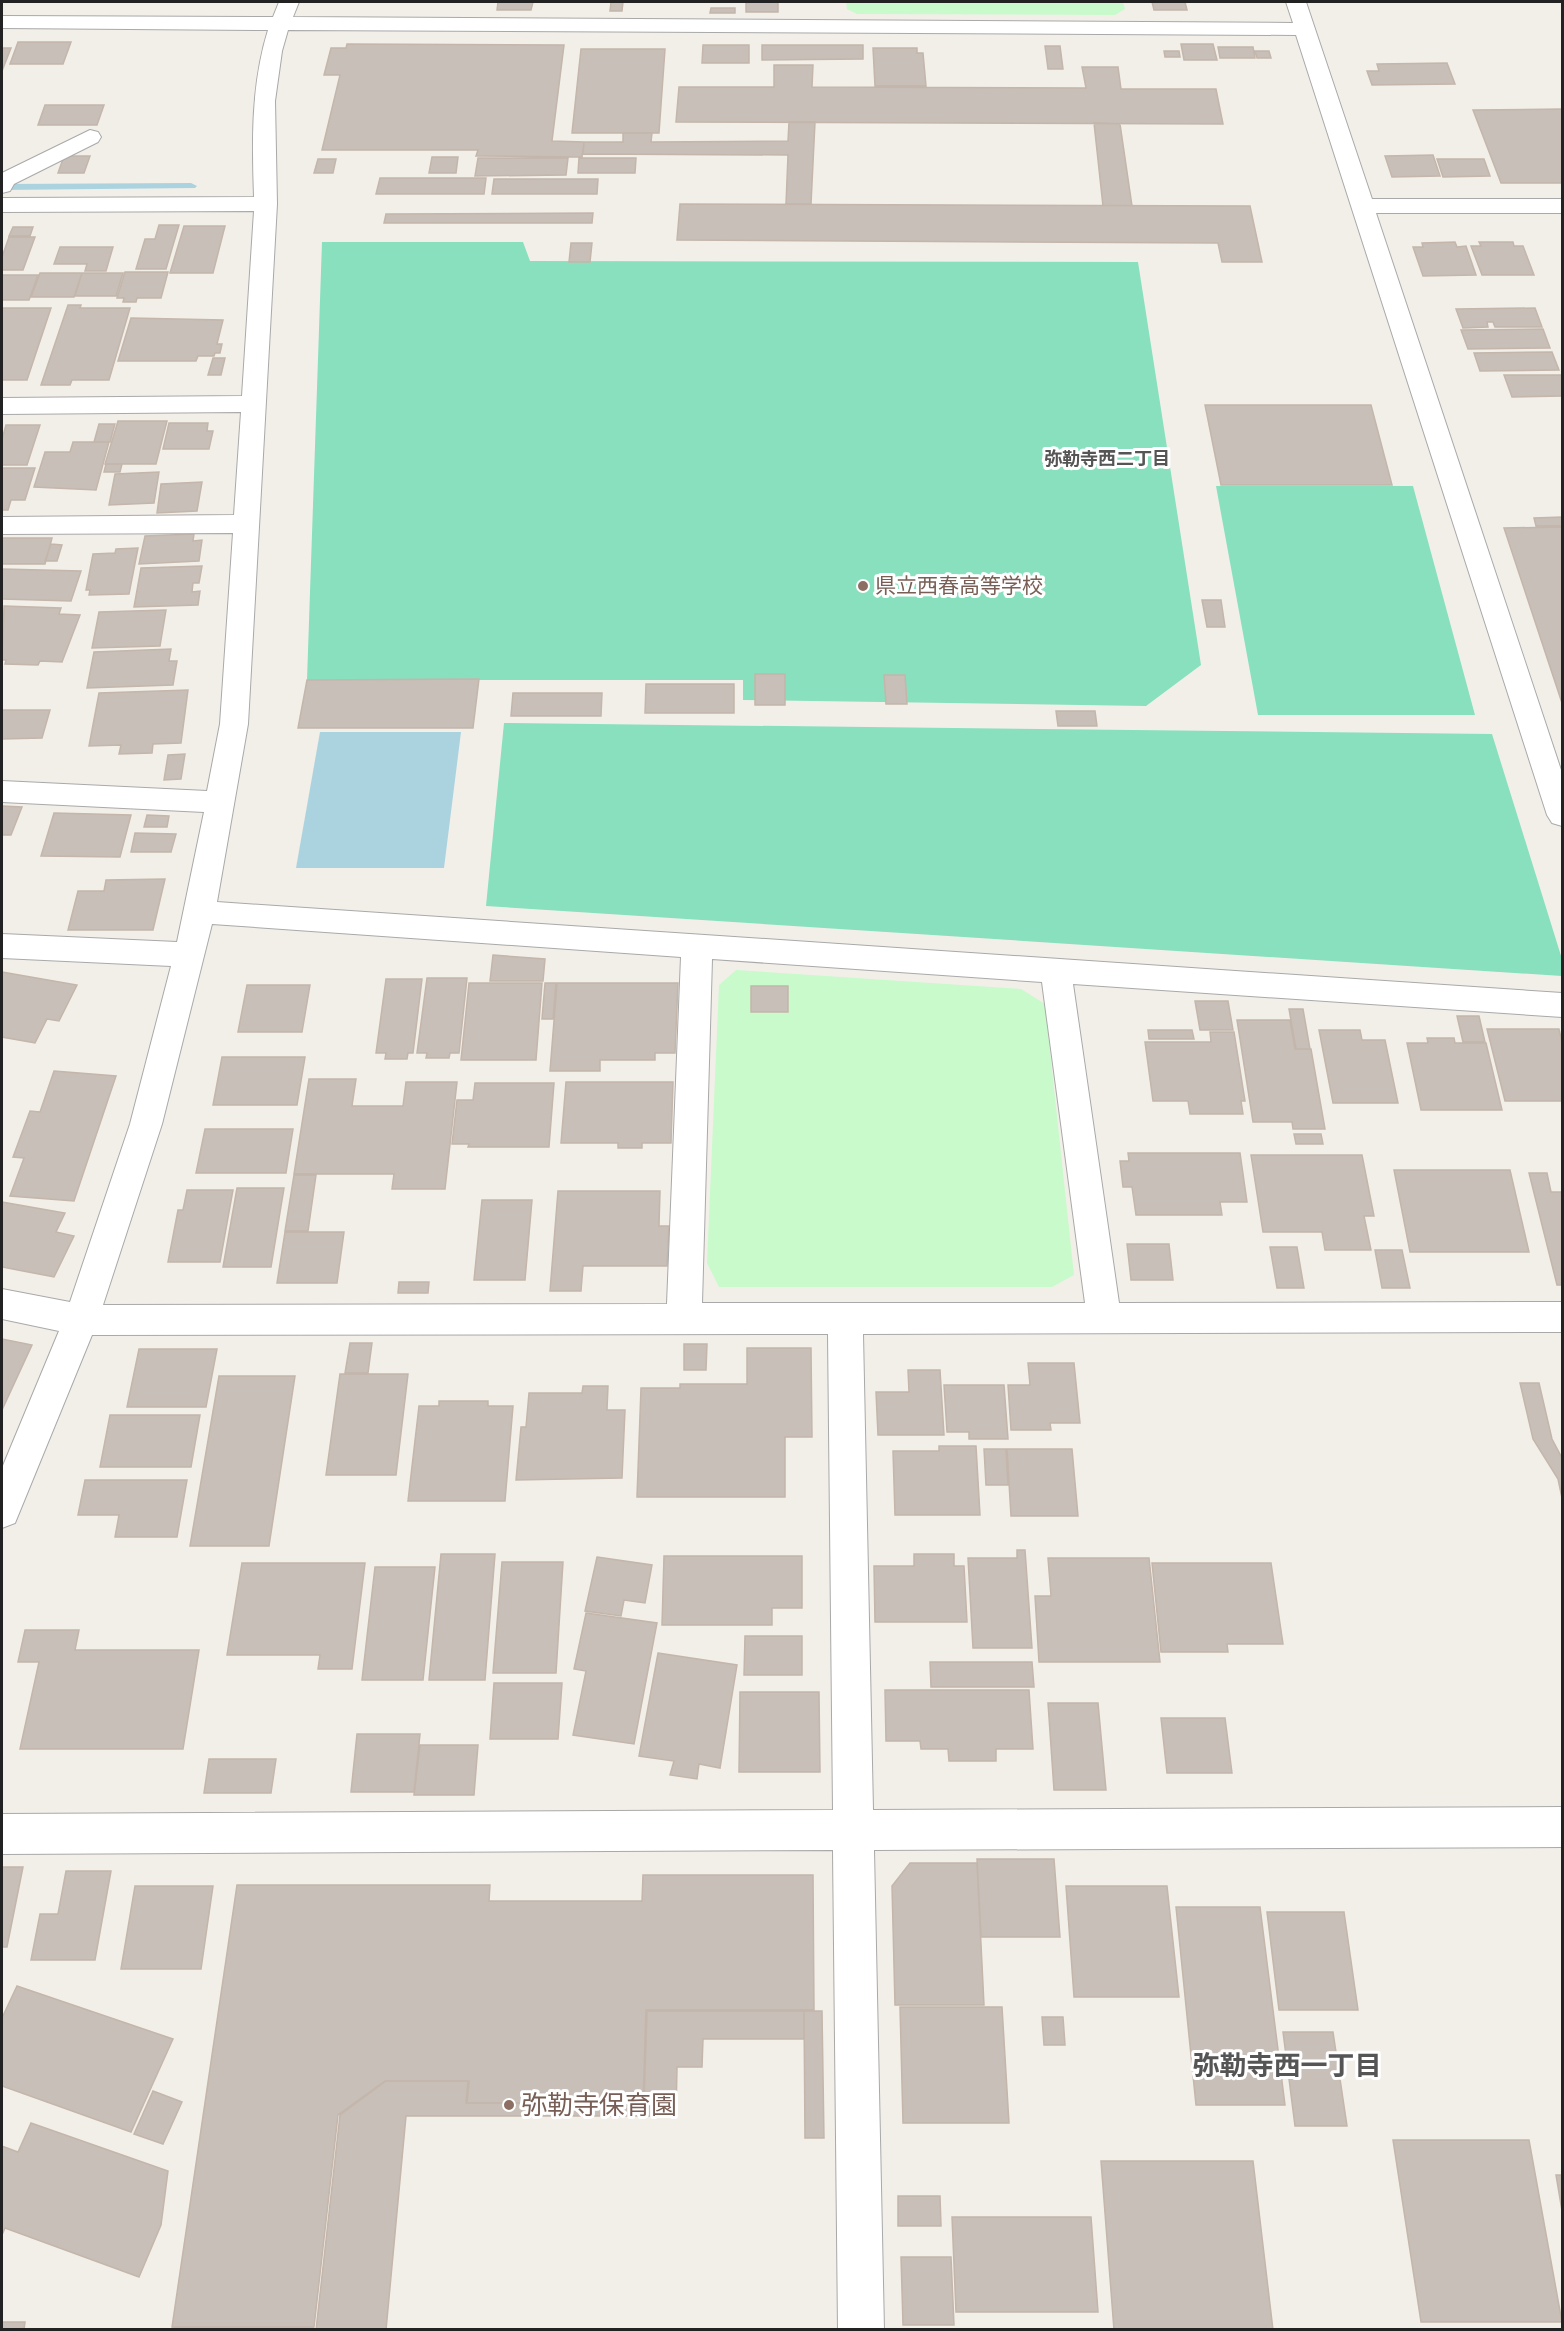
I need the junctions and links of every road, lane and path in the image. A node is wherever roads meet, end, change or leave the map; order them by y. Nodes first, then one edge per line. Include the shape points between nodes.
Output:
1 (288, 2) edge
2 (1296, 2) edge
3 (2, 22) edge
4 (279, 23) junction
5 (1305, 29) junction
6 (90, 136) dead end
7 (3, 183) edge
8 (266, 204) junction
9 (2, 205) edge
10 (1363, 206) junction
11 (1563, 206) edge
12 (252, 404) junction
13 (2, 406) edge
14 (245, 524) junction
15 (2, 525) edge
16 (2, 791) edge
17 (219, 802) junction
18 (1563, 815) edge
19 (200, 912) junction
20 (697, 945) junction
21 (2, 946) edge
22 (190, 955) junction
23 (1056, 971) junction
24 (1563, 1005) edge
25 (2, 1304) edge
26 (1563, 1317) edge
27 (1104, 1318) junction
28 (845, 1319) junction
29 (81, 1320) junction
30 (684, 1320) junction
31 (2, 1511) edge
32 (1563, 1827) edge
33 (853, 1830) junction
34 (2, 1834) edge
35 (861, 2330) edge

1 - 4 street
2 - 5 street
3 - 4 street
4 - 5 street via 1140,19
4 - 8 street via 266,72
5 - 10 street
6 - 7 street
8 - 9 street
8 - 12 street
10 - 11 street
10 - 18 street
12 - 13 street
12 - 14 street
14 - 15 street
14 - 17 street via 234,724
16 - 17 street
17 - 19 street
19 - 20 street
19 - 22 street
20 - 23 street
20 - 30 street
21 - 22 street
22 - 29 street via 146,1124
23 - 24 street
23 - 27 street
25 - 29 street
26 - 27 street
27 - 28 street
28 - 30 street
28 - 33 street
29 - 30 street
29 - 31 street
32 - 33 street
33 - 34 street
33 - 35 street

